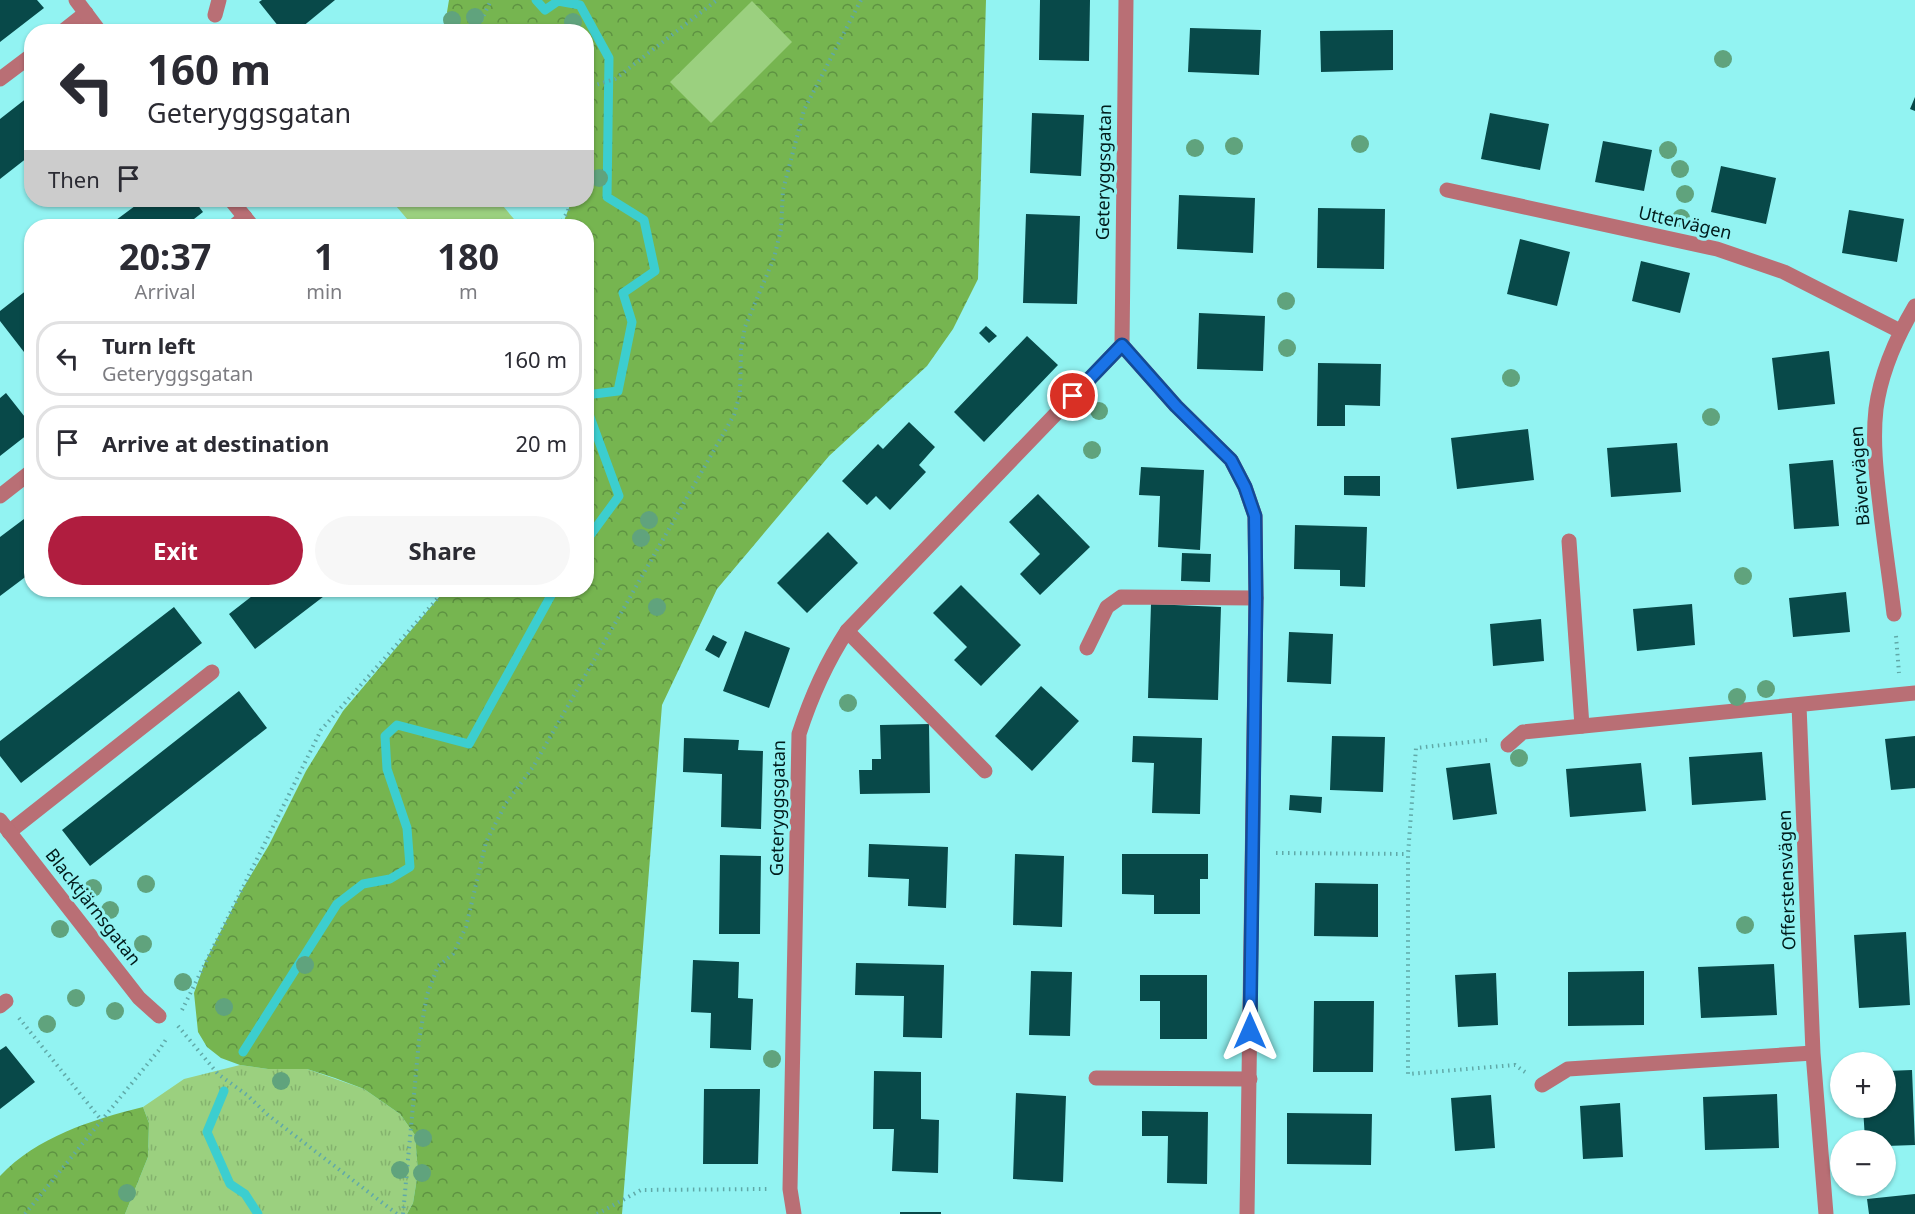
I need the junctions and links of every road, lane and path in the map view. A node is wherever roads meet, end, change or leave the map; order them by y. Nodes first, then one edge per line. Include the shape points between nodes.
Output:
1 (76, 0) edge
2 (219, 0) edge
3 (491, 0) edge
4 (717, 0) edge
5 (861, 0) edge
6 (1126, 0) edge
7 (86, 13) junction
8 (214, 15) dead end
9 (72, 24) edge
10 (94, 24) edge
11 (480, 24) edge
12 (24, 61) edge
13 (0, 79) edge
14 (594, 85) edge
15 (1447, 190) dead end
16 (1915, 306) edge
17 (1900, 331) junction
18 (1122, 345) junction
19 (24, 477) edge
20 (0, 496) edge
21 (1569, 542) dead end
22 (439, 597) edge
23 (1256, 598) junction
24 (1894, 614) joint
25 (847, 631) junction
26 (1087, 648) dead end
27 (212, 672) dead end
28 (1908, 693) edge
29 (1799, 705) junction
30 (1582, 726) junction
31 (1508, 745) joint
32 (985, 771) dead end
33 (5, 826) edge
34 (1251, 853) junction
35 (1408, 854) junction
36 (3, 1004) edge
37 (181, 1012) dead end
38 (159, 1016) dead end
39 (1813, 1053) junction
40 (1096, 1078) dead end
41 (1250, 1079) junction
42 (1542, 1085) joint
43 (102, 1121) junction
44 (790, 1189) junction
45 (25, 1214) edge
46 (397, 1214) edge
47 (403, 1214) edge
48 (597, 1214) edge
49 (794, 1214) edge
50 (1247, 1214) edge
51 (1826, 1214) edge

1 - 7 street
2 - 8 street
3 - 11 path
4 - 14 path via 615,79
5 - 47 path via 804,110 783,190 781,230 774,258 745,327 740,394 734,415 539,757 506,803 486,842 466,927 453,954 438,966 427,995 419,1040
6 - 18 street, Geteryggsgatan
7 - 9 street
7 - 10 street
12 - 13 street
15 - 17 street, Uttervägen via 1747,258 1784,272
16 - 17 street, Bävervägen
17 - 24 street, Bävervägen via 1876,409 1875,453
18 - 23 street via 1231,460 1255,516
18 - 25 street, Geteryggsgatan
19 - 20 street
21 - 30 street
22 - 37 path via 321,730
23 - 26 street via 1121,597 1107,607
23 - 34 street
24 - 28 path
25 - 32 street
25 - 44 street, Geteryggsgatan via 831,655 799,734
27 - 33 street
28 - 29 street
29 - 30 street
29 - 39 street, Offerstensvägen
30 - 31 street via 1523,732
31 - 35 path via 1486,740 1416,748
33 - 38 street, Blacktjärnsgatan via 139,998
34 - 35 path
34 - 41 street
35 - 42 path via 1408,1074 1515,1065
36 - 43 path
39 - 42 street via 1568,1069
39 - 51 street, Offerstensvägen
40 - 41 street
41 - 50 street
43 - 45 path
43 - 46 path via 159,1050 176,1022 218,1074
44 - 48 path via 641,1190
44 - 49 street, Geteryggsgatan

